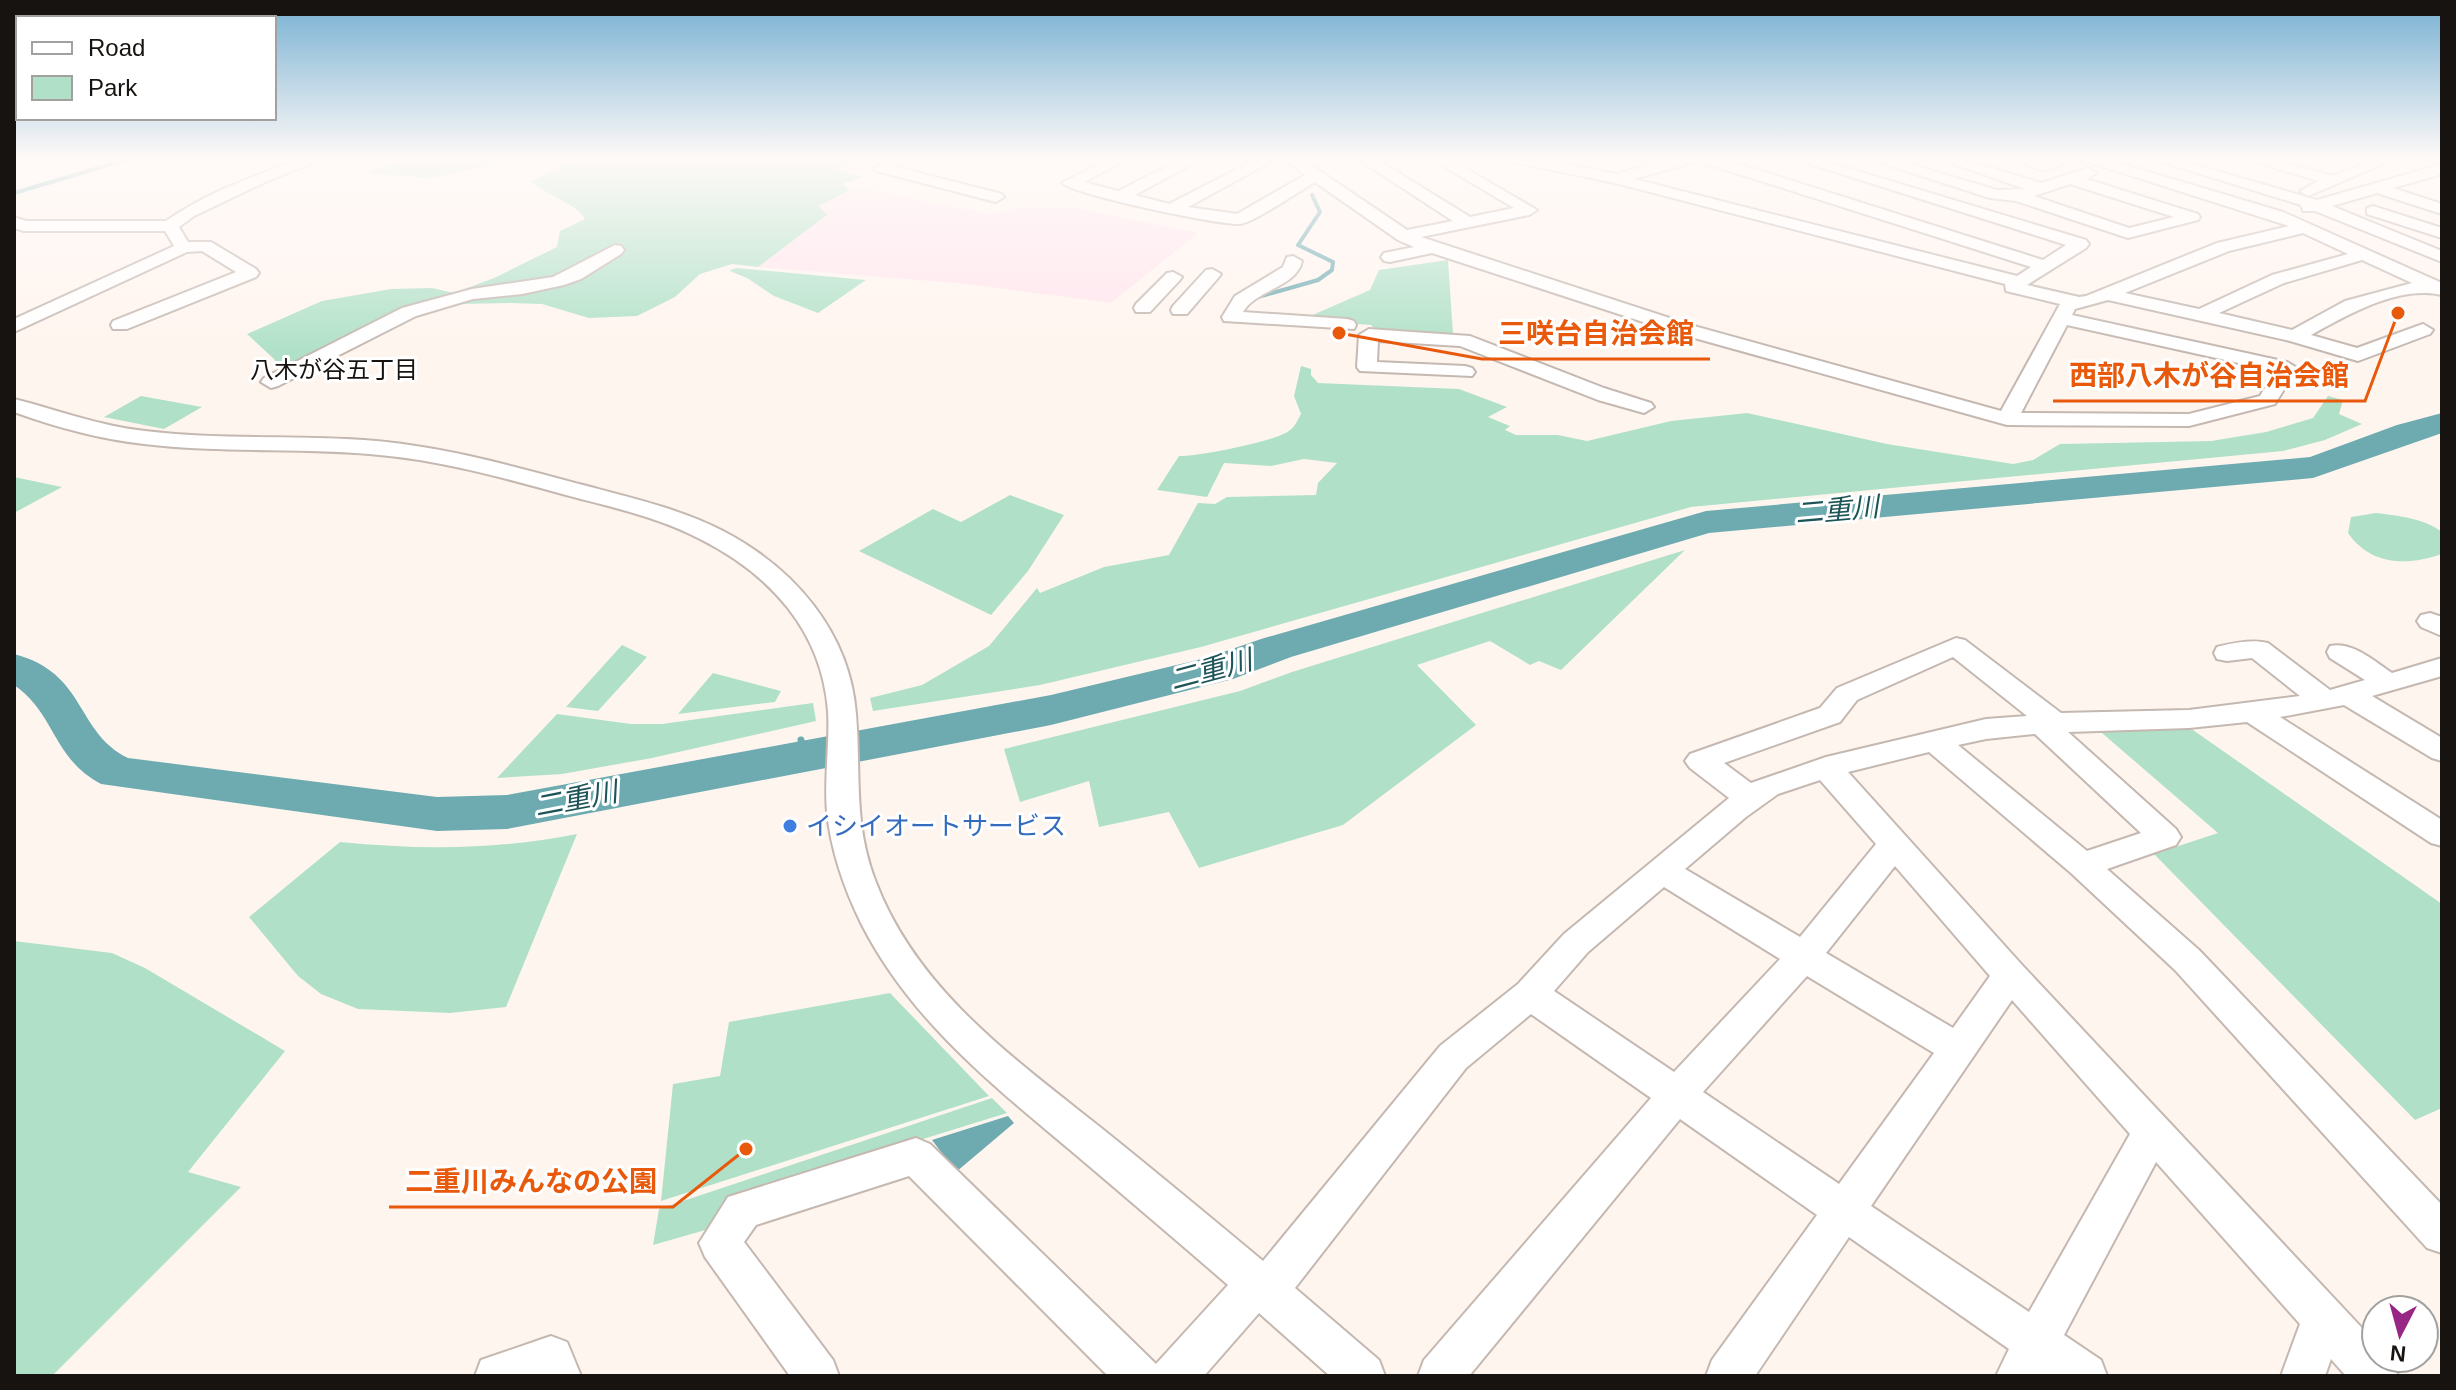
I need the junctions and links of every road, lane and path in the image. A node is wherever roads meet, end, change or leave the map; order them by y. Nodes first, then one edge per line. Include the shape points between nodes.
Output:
1 (176, 222) edge
2 (1256, 222) edge
3 (1384, 222) edge
4 (1473, 222) edge
5 (1783, 222) edge
6 (1906, 222) edge
7 (2007, 222) edge
8 (2095, 222) edge
9 (2172, 222) edge
10 (2291, 222) edge
11 (2363, 222) edge
12 (2407, 222) edge
13 (1263, 223) dead end
14 (1468, 223) joint
15 (2163, 224) junction
16 (17, 226) edge
17 (170, 226) junction
18 (2303, 228) junction
19 (2442, 233) edge
20 (1404, 236) junction
21 (183, 247) junction
22 (2223, 247) junction
23 (1433, 248) junction
24 (615, 250) dead end
25 (2362, 255) junction
26 (1390, 257) dead end
27 (2442, 257) edge
28 (1293, 261) dead end
29 (2044, 266) junction
30 (1212, 274) dead end
31 (1173, 277) dead end
32 (2018, 282) junction
33 (2436, 287) edge
34 (2107, 294) junction
35 (2080, 303) junction
36 (1143, 308) dead end
37 (1180, 310) dead end
38 (2201, 315) junction
39 (2061, 318) junction
40 (2442, 319) edge
41 (2403, 323) dead end
42 (120, 325) dead end
43 (1347, 325) dead end
44 (14, 326) edge
45 (2423, 330) dead end
46 (2295, 336) junction
47 (1465, 372) dead end
48 (271, 382) dead end
49 (14, 405) edge
50 (1644, 407) dead end
51 (2007, 419) junction
52 (2340, 652) dead end
53 (2227, 653) dead end
54 (2438, 672) edge
55 (2389, 683) junction
56 (2337, 698) junction
57 (2252, 712) junction
58 (2048, 724) junction
59 (1935, 742) junction
60 (2442, 751) edge
61 (1826, 767) junction
62 (1750, 798) junction
63 (2442, 835) edge
64 (1894, 844) junction
65 (2082, 865) junction
66 (1662, 871) junction
67 (1804, 956) junction
68 (2010, 975) junction
69 (1530, 994) junction
70 (1959, 1050) junction
71 (1677, 1095) junction
72 (2152, 1132) junction
73 (1846, 1211) junction
74 (2442, 1234) edge
75 (1262, 1285) junction
76 (2324, 1319) junction
77 (2027, 1359) edge
78 (497, 1376) edge
79 (559, 1376) edge
80 (817, 1376) edge
81 (1139, 1376) edge
82 (1174, 1376) edge
83 (1363, 1376) edge
84 (1440, 1376) edge
85 (1728, 1376) edge
86 (2085, 1376) edge
87 (2303, 1376) edge
88 (2376, 1376) edge

1 - 17 street
2 - 13 street
3 - 20 street
4 - 14 street
5 - 32 street
6 - 29 street
7 - 29 street via 2080,244
8 - 15 street via 2128,233
9 - 15 street
10 - 18 street
11 - 27 street
12 - 19 street
14 - 20 street
15 - 22 street
16 - 17 street
17 - 21 street
18 - 22 street
18 - 25 street
20 - 23 street
21 - 42 street via 205,246 250,273
21 - 44 street
22 - 34 street
23 - 26 street
23 - 51 street via 1687,330
24 - 48 street via 558,281 481,292 409,312
25 - 33 street
25 - 38 street via 2278,279
28 - 43 street via 1291,270 1241,300 1231,317
29 - 32 street
30 - 37 street
31 - 36 street
32 - 35 street via 2012,287
33 - 46 street via 2352,305
34 - 35 street
34 - 38 street
35 - 39 street via 2068,305
38 - 46 street
39 - 51 street
39 - 51 street via 2287,368 2268,400 2189,420
40 - 41 street
45 - 46 street via 2358,355
47 - 50 street via 1367,367 1369,335 1463,340
49 - 75 street via 75,426 152,439 427,454 695,526 766,570 809,612 836,668 844,823 858,879 905,969 976,1048
52 - 55 street
53 - 56 street via 2258,649
54 - 55 street
55 - 56 street
56 - 57 street
56 - 60 street
57 - 58 street
57 - 63 street
58 - 59 street via 1986,729
58 - 62 street via 1956,646 1847,694 1830,715 1700,761
58 - 65 street via 2165,837
59 - 61 street
59 - 65 street
61 - 62 street via 1793,776
61 - 64 street
62 - 66 street
64 - 67 street
64 - 68 street
65 - 74 street via 2187,960
66 - 67 street
66 - 69 street via 1576,943
67 - 70 street
67 - 71 street
68 - 70 street
68 - 72 street
69 - 71 street
69 - 75 street via 1453,1057 1286,1267
70 - 73 street
71 - 73 street
71 - 84 street
72 - 76 street
72 - 77 street
73 - 77 street
73 - 85 street
75 - 82 street
75 - 83 street
76 - 87 street
76 - 88 street
77 - 86 street
78 - 79 street via 551,1358
80 - 81 street via 720,1243 742,1210 916,1156

